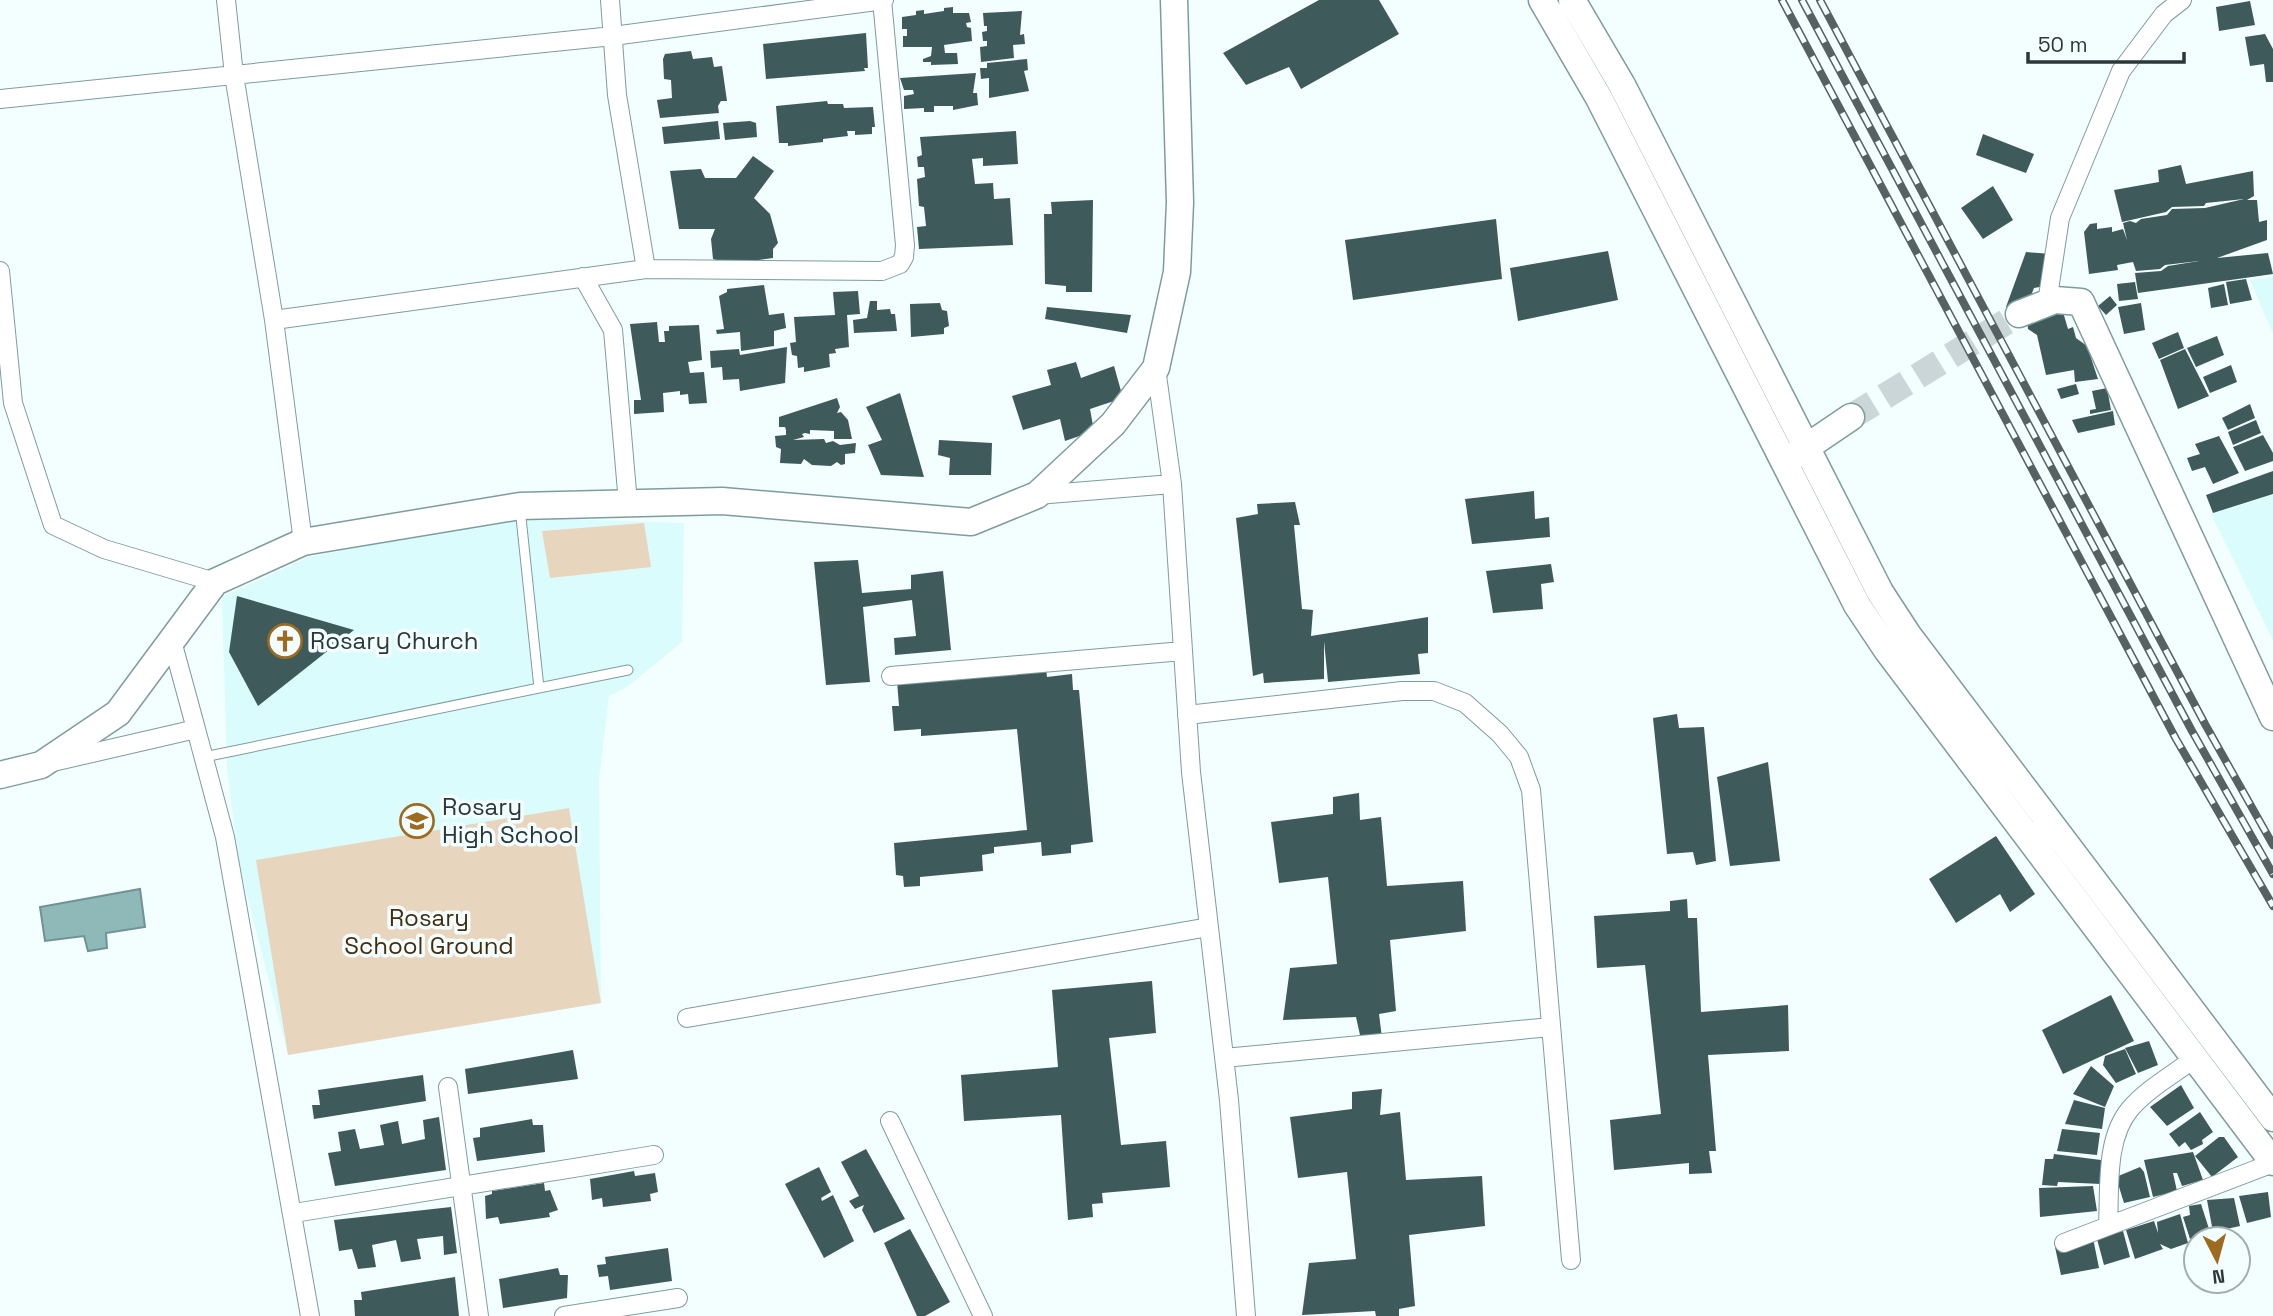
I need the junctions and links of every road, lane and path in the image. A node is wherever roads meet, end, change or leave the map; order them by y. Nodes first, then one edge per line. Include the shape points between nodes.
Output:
1 (226, 0) edge
2 (610, 0) edge
3 (883, 0) edge
4 (1174, 0) edge
5 (1542, 0) edge
6 (1572, 0) edge
7 (2182, 0) edge
8 (612, 36) junction
9 (234, 75) junction
10 (0, 99) edge
11 (646, 269) junction
12 (0, 271) edge
13 (583, 277) junction
14 (2047, 303) junction
15 (2018, 314) tunnel mouth
16 (274, 320) junction
17 (1156, 368) junction
18 (1852, 417) tunnel mouth
19 (1808, 446) junction
20 (1786, 462) junction
21 (1171, 484) junction
22 (1037, 495) junction
23 (628, 503) junction
24 (520, 506) junction
25 (303, 542) junction
26 (215, 582) junction
27 (172, 641) junction
28 (1183, 651) junction
29 (628, 670) dead end
30 (891, 676) dead end
31 (539, 688) junction
32 (1187, 715) junction
33 (2273, 717) edge
34 (196, 729) junction
35 (204, 757) junction
36 (41, 765) junction
37 (0, 775) edge
38 (1209, 927) junction
39 (687, 1018) dead end
40 (1551, 1027) junction
41 (1224, 1058) junction
42 (2195, 1058) junction
43 (448, 1087) dead end
44 (2273, 1118) edge
45 (890, 1121) dead end
46 (654, 1155) dead end
47 (2273, 1162) edge
48 (461, 1186) junction
49 (294, 1213) junction
50 (2108, 1226) junction
51 (2064, 1243) dead end
52 (1571, 1260) dead end
53 (678, 1298) dead end
54 (310, 1316) edge
55 (479, 1316) edge
56 (564, 1316) edge
57 (983, 1316) edge
58 (1246, 1316) edge

1 - 9 street
2 - 8 street
3 - 8 street
3 - 11 street via 905,245 900,264 882,271
4 - 17 main road via 1180,202 1177,272
5 - 20 main road via 1599,98
6 - 19 main road via 1622,85
7 - 14 street via 2164,13 2121,71 2060,218
8 - 9 street
8 - 11 street via 617,95
9 - 10 street
9 - 16 street
11 - 13 street
12 - 26 street via 13,403 53,525 104,549
13 - 16 street
13 - 23 street via 613,330
14 - 15 main road
14 - 33 main road via 2081,302
16 - 25 street
17 - 21 street
17 - 22 main road via 1113,424
18 - 19 main road
19 - 20 main road
19 - 44 main road via 1849,534 1908,635
20 - 42 main road via 1825,546 1886,650
21 - 22 street
21 - 28 street
22 - 23 main road via 971,522 722,501
23 - 24 main road
24 - 25 main road
24 - 31 lane
25 - 26 main road
26 - 27 main road
27 - 34 street
27 - 36 main road via 118,713
28 - 30 street
28 - 32 street
29 - 31 lane
31 - 35 lane
32 - 38 street
32 - 40 street via 1402,691 1434,691 1465,703 1519,757 1531,790
34 - 35 street
34 - 36 street
35 - 49 street via 225,837
36 - 37 main road
38 - 39 street
38 - 41 street
40 - 41 street
40 - 52 street
41 - 58 street
42 - 47 main road
42 - 50 street via 2131,1108 2120,1125
43 - 48 street
45 - 57 street
46 - 48 street
47 - 50 street
48 - 49 street
48 - 55 street
49 - 54 street
50 - 51 street
53 - 56 street

